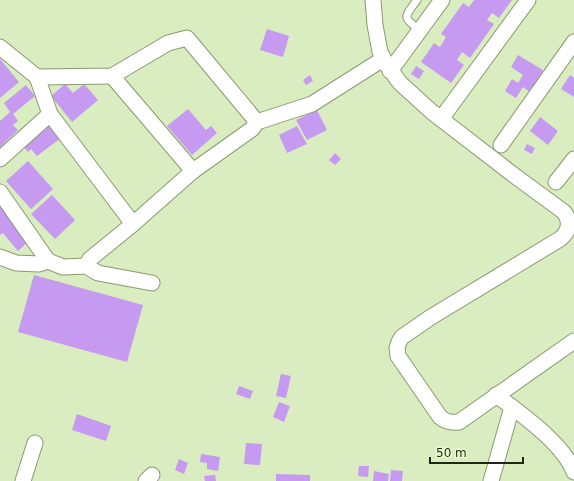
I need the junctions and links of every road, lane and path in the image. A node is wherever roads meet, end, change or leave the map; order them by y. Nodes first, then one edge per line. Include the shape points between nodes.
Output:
1 (373, 0) edge
2 (417, 0) edge
3 (442, 0) edge
4 (528, 0) edge
5 (420, 30) junction
6 (574, 42) edge
7 (0, 47) edge
8 (387, 65) junction
9 (37, 76) junction
10 (112, 76) junction
11 (50, 114) junction
12 (441, 119) junction
13 (257, 122) junction
14 (501, 145) dead end
15 (0, 159) edge
16 (574, 159) edge
17 (193, 171) junction
18 (556, 182) dead end
19 (0, 192) edge
20 (132, 224) junction
21 (0, 257) edge
22 (48, 261) junction
23 (86, 266) junction
24 (152, 283) dead end
25 (574, 341) edge
26 (496, 395) junction
27 (512, 407) junction
28 (34, 443) dead end
29 (574, 472) edge
30 (23, 481) edge
31 (491, 481) edge

1 - 8 street via 380,52
2 - 5 lane via 407,13 407,19
3 - 5 street
4 - 12 street
5 - 8 street
6 - 14 street
7 - 9 street
8 - 12 street via 400,83
8 - 13 street via 312,104
9 - 10 street
9 - 11 street
10 - 13 street via 168,43 187,38
10 - 17 street
11 - 15 street
11 - 20 street
12 - 26 street via 564,212 569,221 568,231 564,236 431,317 402,337 399,342 398,356 444,420 459,422
13 - 17 street via 252,129
16 - 18 street
17 - 20 street
19 - 22 street
20 - 23 street via 90,259
21 - 22 street via 16,263 39,264
22 - 23 street via 63,267
23 - 24 street via 98,273
25 - 26 street
26 - 27 street
27 - 29 street via 557,446
27 - 31 street
28 - 30 street

